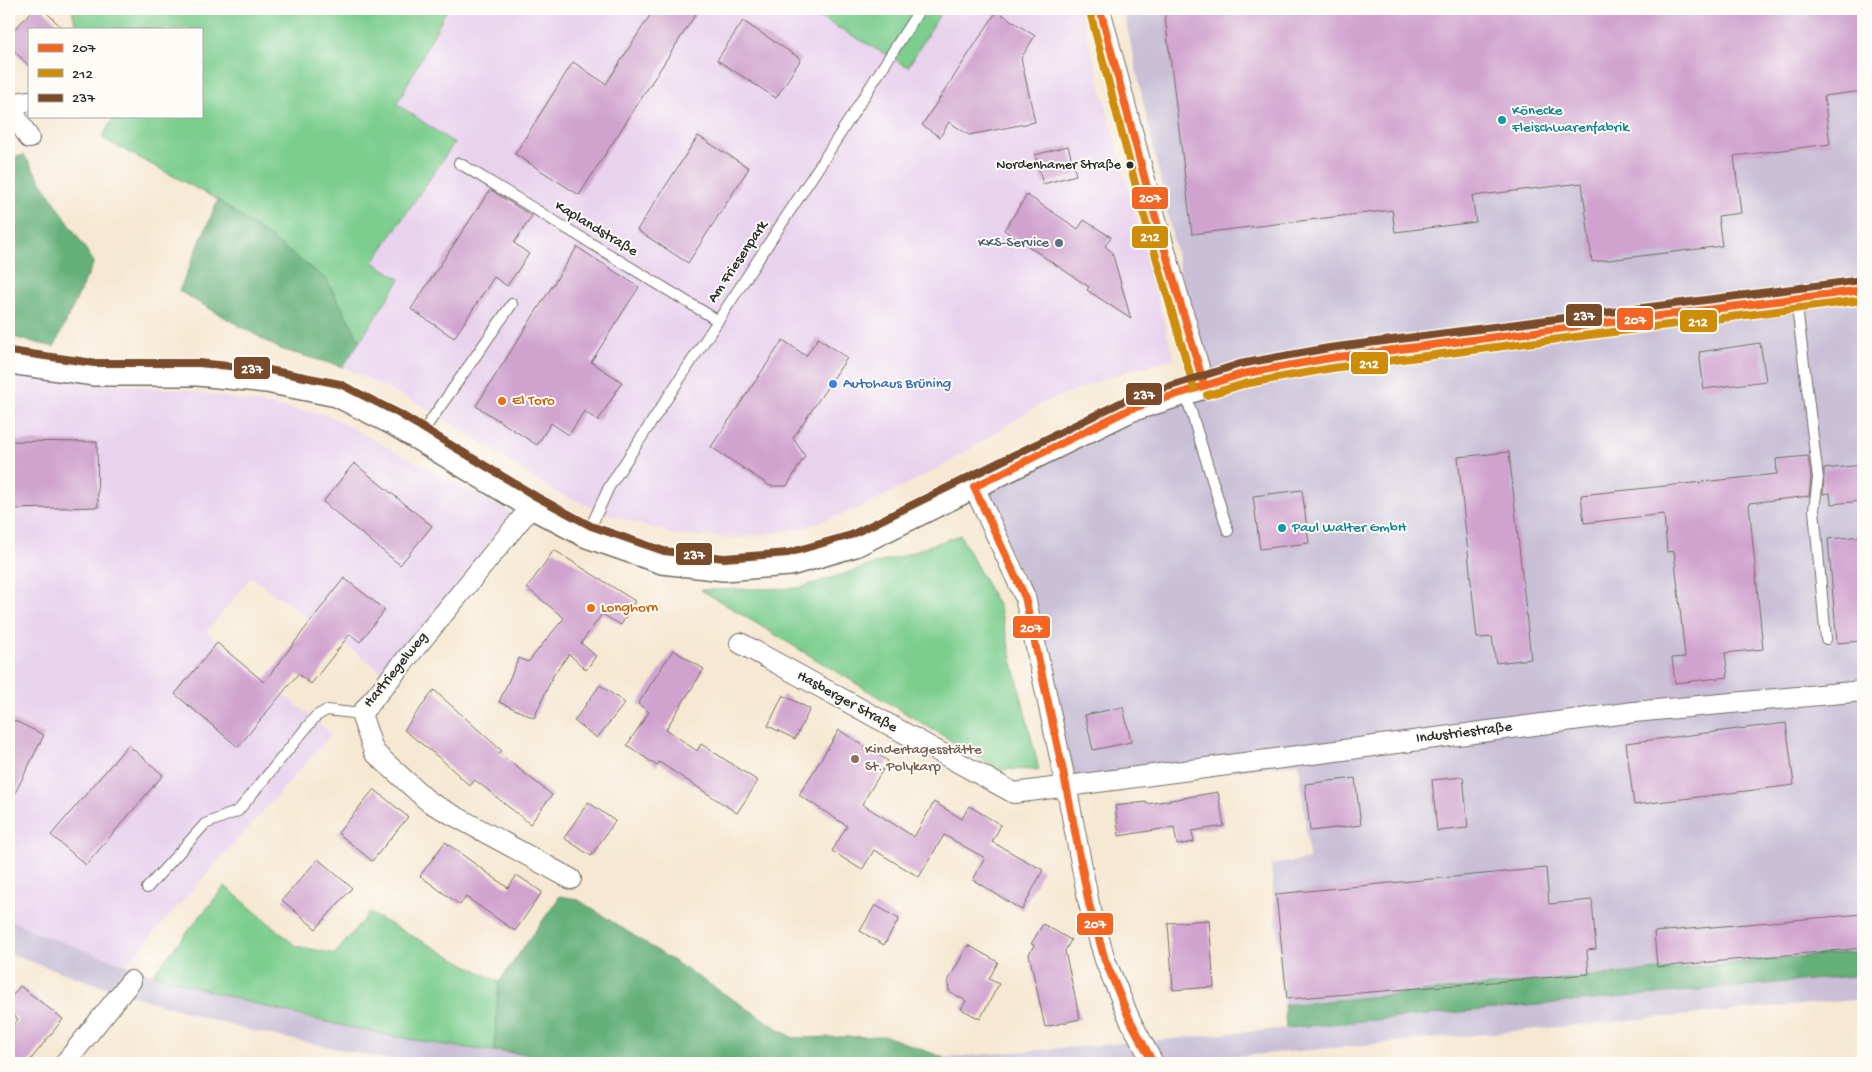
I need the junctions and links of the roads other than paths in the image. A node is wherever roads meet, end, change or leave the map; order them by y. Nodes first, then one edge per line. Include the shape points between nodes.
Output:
1 (920, 9) edge
2 (1100, 9) edge
3 (28, 101) edge
4 (9, 104) edge
5 (29, 138) dead end
6 (459, 163) dead end
7 (1863, 290) edge
8 (1796, 299) junction
9 (512, 304) dead end
10 (717, 320) junction
11 (9, 361) edge
12 (1195, 388) junction
13 (419, 438) junction
14 (974, 487) junction
15 (532, 506) junction
16 (1228, 531) dead end
17 (587, 535) junction
18 (1826, 639) dead end
19 (740, 643) dead end
20 (1863, 691) edge
21 (361, 714) junction
22 (1066, 785) junction
23 (571, 879) dead end
24 (147, 888) dead end
25 (131, 981) dead end
26 (65, 1063) edge
27 (1153, 1063) edge

1 - 10 lane, Am Friesenpark
2 - 12 street
3 - 4 street
4 - 5 street
6 - 10 lane, Kaplandstraße
7 - 8 street
8 - 12 street via 1330,358 1242,374
8 - 18 lane via 1818,478 1814,510
9 - 13 lane
10 - 17 lane, Am Friesenpark via 609,487
11 - 13 street via 93,373 198,373 313,388 336,394
12 - 14 street via 1130,409
12 - 16 lane
13 - 15 street
14 - 17 street via 855,544 790,563 724,568 662,561
14 - 22 street via 1025,597
15 - 17 street
15 - 21 street, Hartriegelweg
19 - 22 street, Hasberger Straße via 1014,793
20 - 22 street, Industriestraße via 1634,712
21 - 23 street, Hartriegelweg via 374,752 429,802
21 - 24 lane via 327,710 316,716 238,811 205,824
22 - 27 street via 1089,904 1105,960 1130,1020
25 - 26 street

